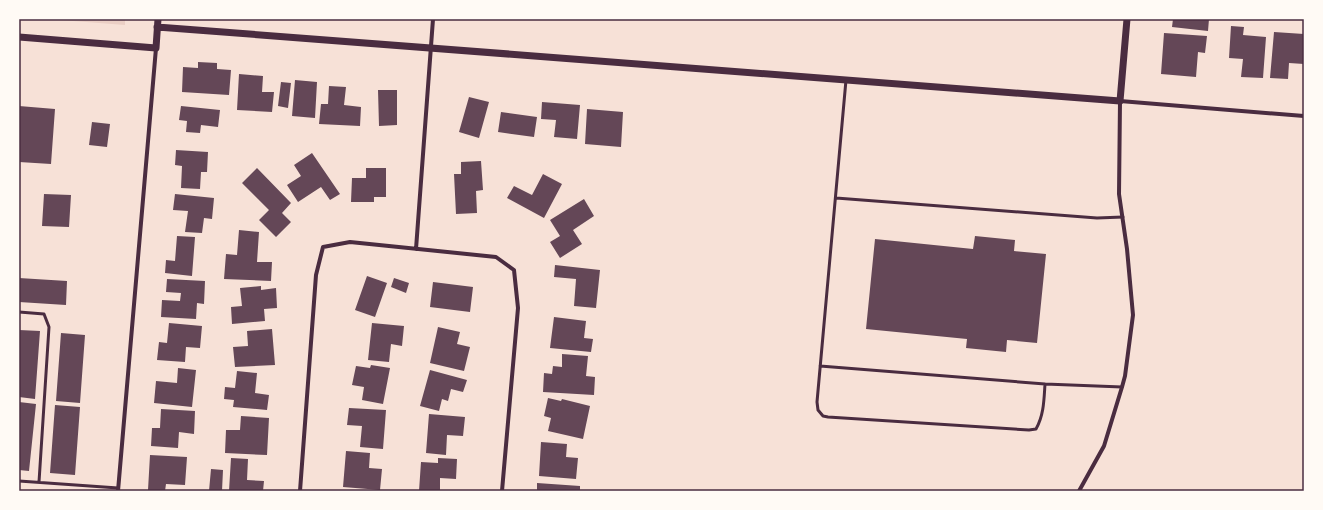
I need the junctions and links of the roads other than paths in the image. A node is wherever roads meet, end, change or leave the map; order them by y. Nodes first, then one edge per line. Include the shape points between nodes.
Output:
1 (158, 19) edge
2 (433, 19) edge
3 (1127, 19) edge
4 (157, 27) junction
5 (19, 37) edge
6 (156, 48) junction
7 (431, 48) junction
8 (846, 80) junction
9 (1120, 101) junction
10 (1304, 116) edge
11 (836, 198) junction
12 (1123, 217) junction
13 (416, 249) junction
14 (19, 312) edge
15 (820, 366) junction
16 (1045, 384) junction
17 (1122, 387) junction
18 (19, 481) edge
19 (39, 482) junction
20 (118, 490) edge
21 (300, 491) edge
22 (502, 491) edge
23 (1079, 491) edge

1 - 4 street
2 - 7 street
3 - 9 street
4 - 6 street
4 - 7 street
5 - 6 street
6 - 20 street
7 - 8 street
7 - 13 street
8 - 9 street
8 - 11 lane
9 - 10 street
9 - 12 street via 1119,194
11 - 12 lane via 1097,218
11 - 15 lane
12 - 17 street via 1133,315
13 - 21 street via 350,242 324,247 316,275
13 - 22 street via 496,257 514,270 518,308
14 - 19 lane via 44,314 49,327
15 - 16 lane
15 - 16 lane via 818,410 823,416 828,417 1036,429 1041,421
16 - 17 lane
17 - 23 street via 1104,446
18 - 19 lane
19 - 20 lane

